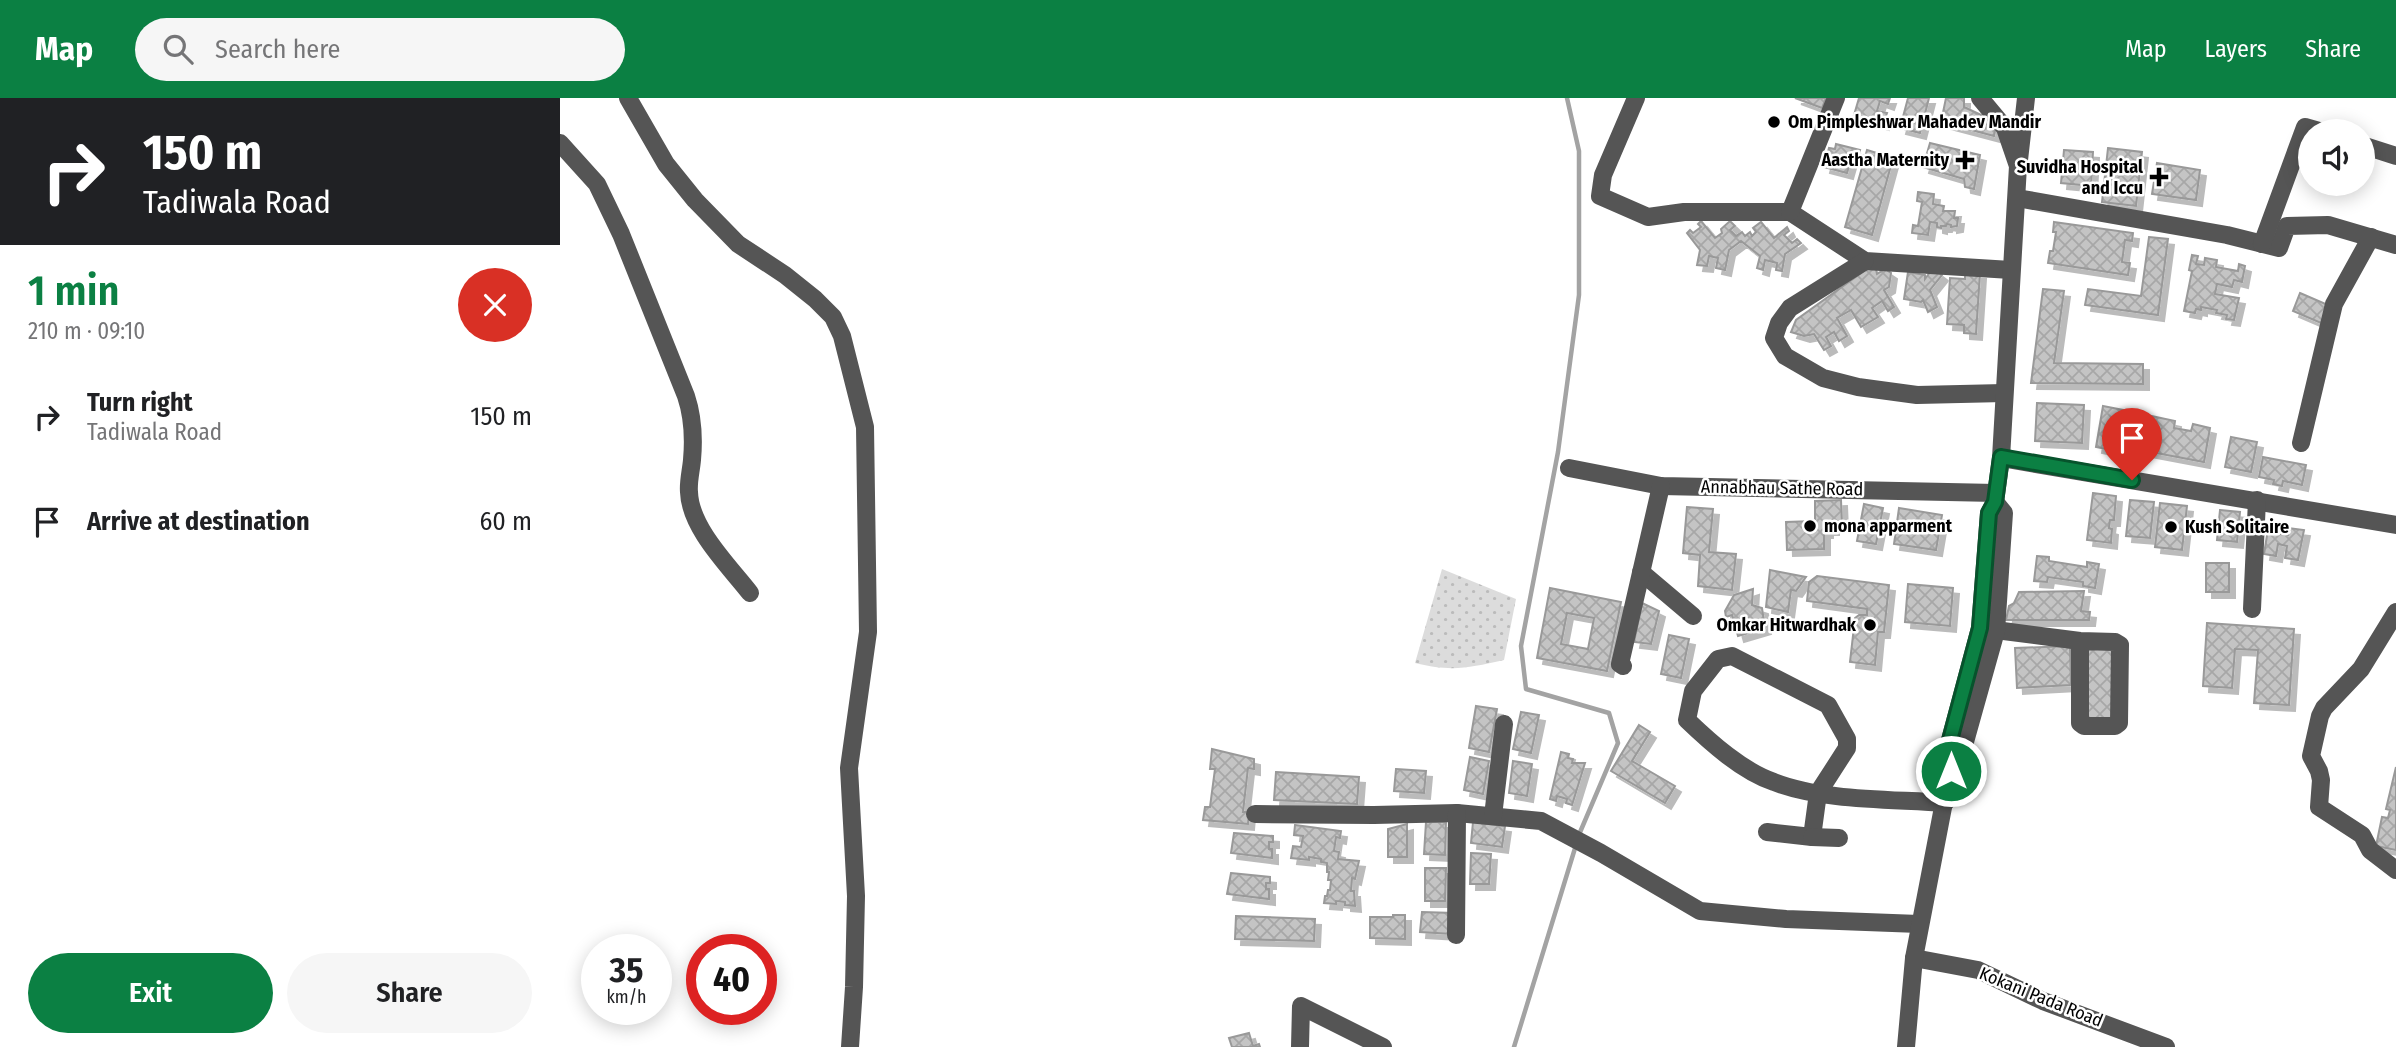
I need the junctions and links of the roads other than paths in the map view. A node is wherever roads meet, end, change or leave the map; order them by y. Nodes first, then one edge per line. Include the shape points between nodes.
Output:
1 (628, 98) edge
2 (1636, 98) edge
3 (1836, 98) edge
4 (1980, 98) edge
5 (2025, 98) edge
6 (560, 143) edge
7 (2298, 146) edge
8 (2375, 149) edge
9 (2396, 156) edge
10 (2018, 166) junction
11 (2017, 198) junction
12 (1790, 212) junction
13 (2371, 237) junction
14 (2262, 244) junction
15 (2396, 244) edge
16 (1865, 261) junction
17 (2011, 270) junction
18 (2004, 393) junction
19 (2301, 443) dead end
20 (2001, 457) junction
21 (1569, 468) dead end
22 (1661, 486) junction
23 (1996, 498) junction
24 (2257, 500) junction
25 (2396, 525) edge
26 (1641, 572) junction
27 (750, 593) dead end
28 (2252, 609) dead end
29 (2396, 612) edge
30 (1693, 616) dead end
31 (1988, 630) junction
32 (2080, 641) junction
33 (1621, 665) dead end
34 (1504, 724) dead end
35 (1818, 793) junction
36 (1945, 803) junction
37 (1457, 813) junction
38 (1255, 814) dead end
39 (1493, 816) junction
40 (1768, 832) dead end
41 (1812, 837) junction
42 (1839, 838) dead end
43 (2396, 870) edge
44 (1919, 923) junction
45 (1456, 935) dead end
46 (1914, 958) junction
47 (850, 1047) edge
48 (1300, 1047) edge
49 (1384, 1047) edge
50 (1906, 1047) edge
51 (2166, 1047) edge

1 - 47 street via 666,164 695,200 738,244 785,275 833,317 865,427 868,632 849,768 856,897
2 - 12 street via 1603,175 1600,196 1648,217 1684,212
3 - 12 street
4 - 10 street via 2005,128
5 - 10 street
6 - 27 street via 597,184 685,396 692,416 691,509 702,531
7 - 14 street
8 - 9 street
10 - 11 street
11 - 14 street
11 - 17 street
12 - 16 street
13 - 14 street via 2328,225 2287,226 2279,248
13 - 15 street
13 - 19 street via 2333,304
16 - 17 street
16 - 18 street via 1790,308 1774,338 1785,356 1824,378 1858,387 1917,395
17 - 18 street
18 - 20 street
20 - 23 street
20 - 24 street
21 - 22 street, Annabhau Sathe Road
22 - 23 street, Annabhau Sathe Road
22 - 26 street
23 - 31 street via 2004,513
24 - 25 street
24 - 28 street
26 - 30 street
26 - 33 street
29 - 43 street via 2361,669 2324,708 2311,756 2321,780 2319,807 2362,835 2370,850
31 - 32 street
31 - 36 street via 1969,697 1961,756 1951,771
32 - 32 street via 2080,723 2115,726 2119,723 2120,645
34 - 39 street
35 - 35 street via 1773,782 1719,751 1687,720 1693,691 1718,659 1732,656 1828,705 1847,739 1847,748
35 - 36 street
35 - 41 street
36 - 44 street
37 - 38 street
37 - 39 street
37 - 45 street
39 - 44 street via 1541,821 1700,911
40 - 41 street
41 - 42 street
44 - 46 street
46 - 50 street
46 - 51 street, Kokani Pada Road via 1978,970 2043,1002
48 - 49 street via 1301,1006

